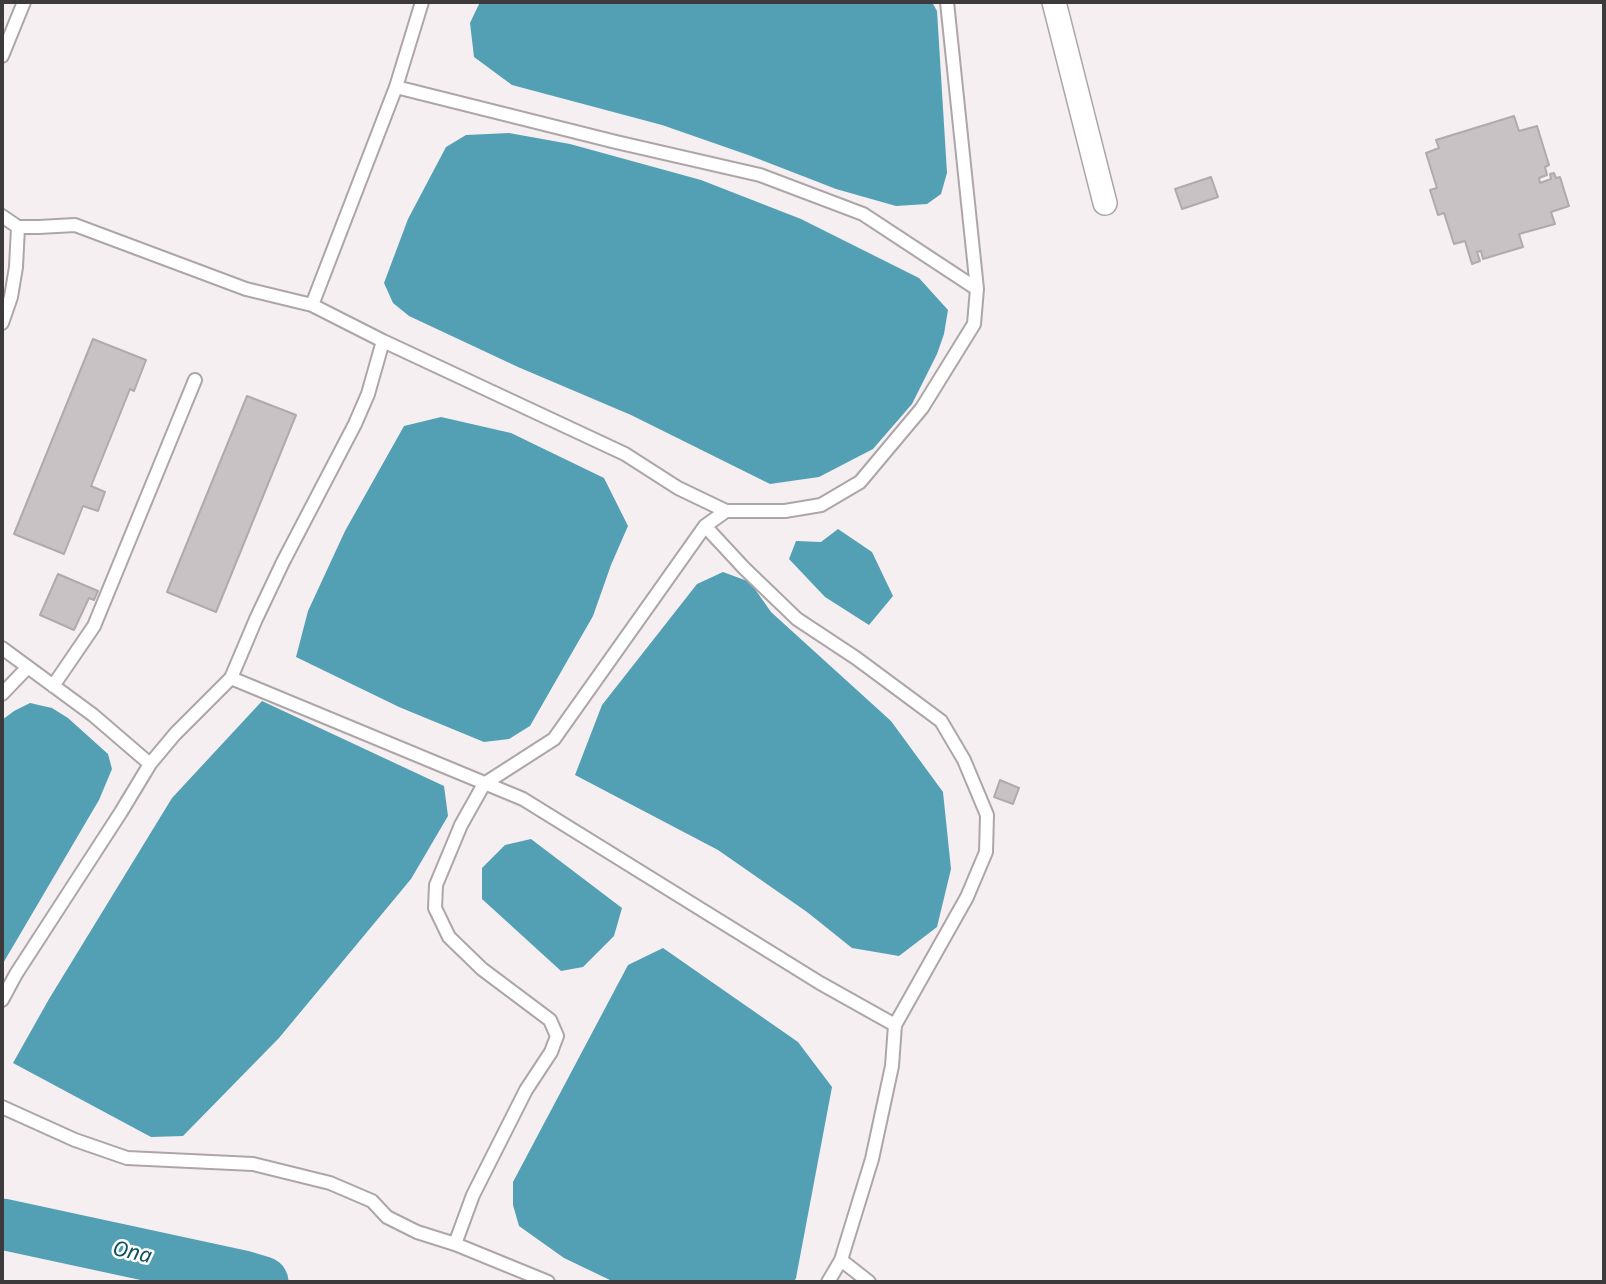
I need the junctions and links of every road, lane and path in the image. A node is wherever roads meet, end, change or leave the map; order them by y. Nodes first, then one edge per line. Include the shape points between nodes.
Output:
1 (24, 2) edge
2 (422, 2) edge
3 (947, 2) edge
4 (1054, 2) edge
5 (2, 56) edge
6 (396, 87) junction
7 (1105, 203) dead end
8 (2, 216) edge
9 (18, 227) junction
10 (977, 289) junction
11 (312, 305) junction
12 (2, 323) edge
13 (383, 341) junction
14 (195, 380) dead end
15 (726, 511) junction
16 (705, 526) junction
17 (2, 648) edge
18 (27, 668) junction
19 (231, 678) junction
20 (53, 686) junction
21 (2, 694) edge
22 (150, 764) junction
23 (484, 784) junction
24 (2, 1000) edge
25 (895, 1025) junction
26 (2, 1107) edge
27 (455, 1244) junction
28 (841, 1260) junction
29 (548, 1282) edge
30 (828, 1282) edge
31 (869, 1282) edge

1 - 5 lane
2 - 6 lane
3 - 10 lane
4 - 7 street
6 - 10 lane via 760,175 863,214
6 - 11 lane
8 - 9 lane
9 - 11 lane via 75,225 246,289
9 - 12 lane via 15,277
10 - 15 lane via 974,324 922,408 860,482 821,505 785,511
11 - 13 lane
13 - 15 lane via 625,454 678,488
13 - 19 lane via 355,424 283,562
14 - 20 lane via 94,626
15 - 16 lane
16 - 23 lane via 554,739
16 - 25 lane via 797,619 941,721 987,814 986,852 967,897
17 - 18 lane
18 - 20 lane
18 - 21 lane
19 - 22 lane
19 - 23 lane
20 - 22 lane
22 - 24 lane
23 - 25 lane via 523,799
23 - 27 lane via 436,885 435,908 449,937 482,969 550,1020 557,1036 473,1195
25 - 28 lane via 892,1066 872,1159
26 - 27 lane via 127,1158 253,1164 330,1183 372,1201 387,1217 417,1232
27 - 29 lane
28 - 30 lane
28 - 31 lane

